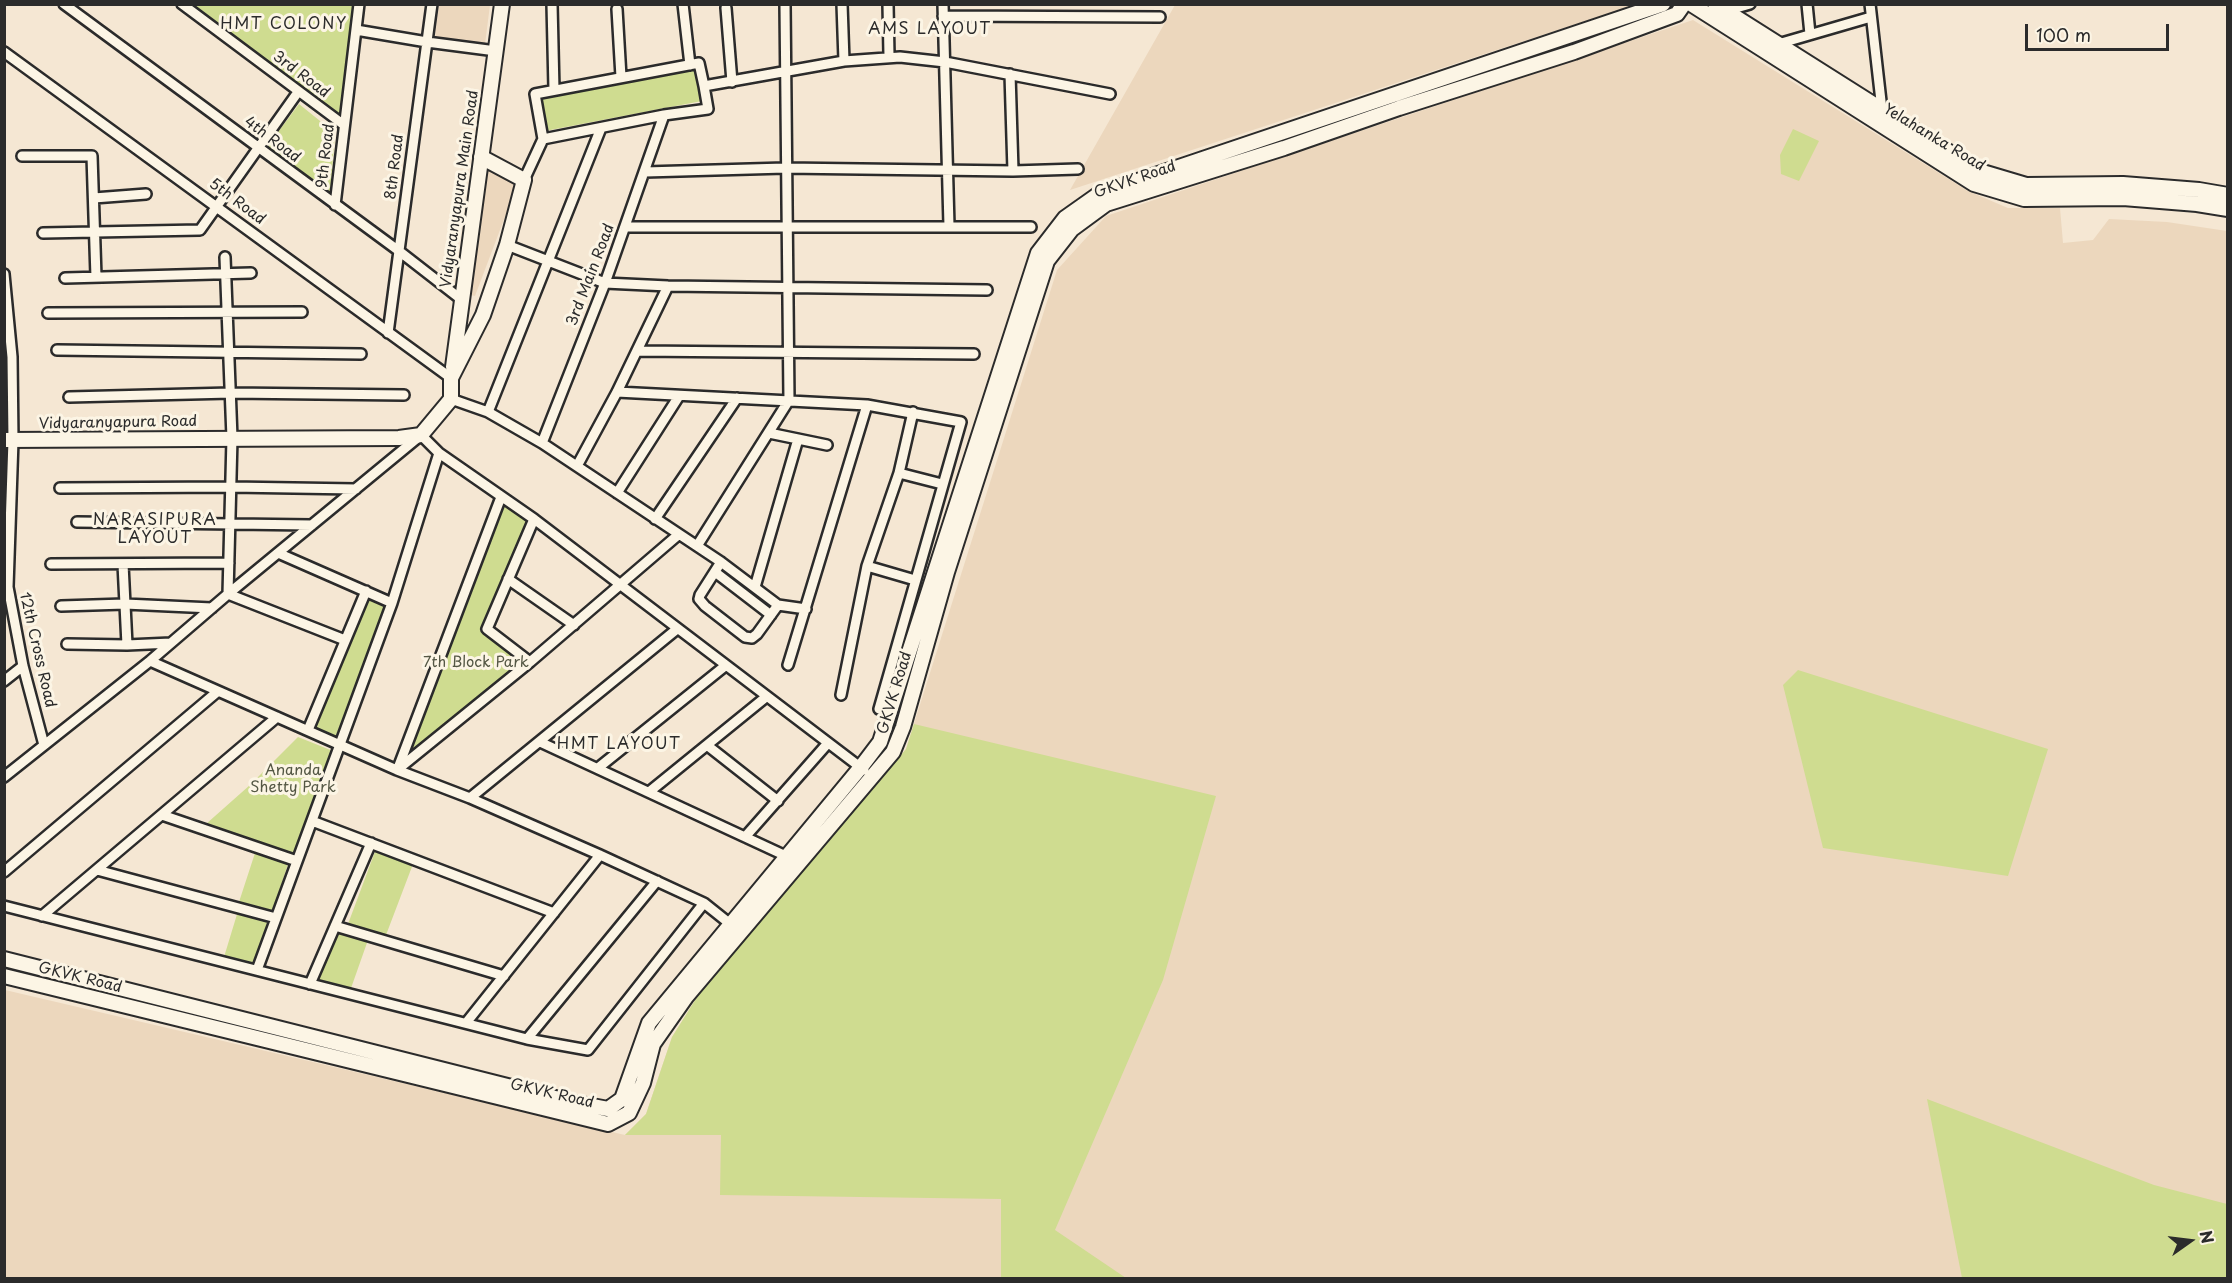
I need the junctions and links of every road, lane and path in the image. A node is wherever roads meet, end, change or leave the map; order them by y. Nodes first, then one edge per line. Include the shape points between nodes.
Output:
1 (64, 4) edge
2 (182, 4) edge
3 (359, 4) edge
4 (432, 4) edge
5 (502, 4) edge
6 (552, 4) edge
7 (683, 4) edge
8 (785, 4) edge
9 (842, 4) edge
10 (888, 4) edge
11 (943, 4) edge
12 (1663, 4) edge
13 (1684, 4) edge
14 (1691, 4) edge
15 (1750, 4) edge
16 (1807, 4) edge
17 (1870, 4) edge
18 (726, 8) dead end
19 (1720, 8) edge
20 (617, 9) dead end
21 (943, 16) junction
22 (1160, 17) dead end
23 (1871, 17) junction
24 (356, 30) junction
25 (1810, 34) junction
26 (427, 42) junction
27 (1778, 44) junction
28 (496, 51) junction
29 (4, 52) edge
30 (889, 56) junction
31 (844, 61) junction
32 (945, 62) junction
33 (690, 64) junction
34 (785, 72) junction
35 (1010, 74) junction
36 (621, 77) junction
37 (732, 82) junction
38 (704, 86) junction
39 (554, 90) junction
40 (298, 92) junction
41 (1110, 94) dead end
42 (1882, 110) junction
43 (664, 115) junction
44 (344, 125) junction
45 (601, 128) junction
46 (543, 139) junction
47 (258, 148) junction
48 (22, 156) dead end
49 (481, 157) junction
50 (785, 168) junction
51 (1078, 169) dead end
52 (948, 170) junction
53 (1013, 171) junction
54 (645, 172) junction
55 (524, 180) junction
56 (146, 194) dead end
57 (2228, 195) edge
58 (94, 198) junction
59 (216, 205) junction
60 (335, 205) junction
61 (2228, 209) edge
62 (949, 226) junction
63 (625, 227) junction
64 (786, 227) junction
65 (1031, 227) dead end
66 (95, 232) junction
67 (43, 233) dead end
68 (507, 245) junction
69 (399, 251) junction
70 (225, 257) dead end
71 (547, 261) junction
72 (226, 273) junction
73 (250, 273) dead end
74 (4, 274) edge
75 (65, 278) dead end
76 (96, 278) junction
77 (605, 283) junction
78 (669, 286) junction
79 (787, 286) junction
80 (987, 290) dead end
81 (462, 300) junction
82 (6, 302) edge
83 (302, 312) dead end
84 (48, 314) dead end
85 (228, 314) junction
86 (388, 333) junction
87 (57, 351) dead end
88 (637, 351) junction
89 (229, 352) junction
90 (788, 352) junction
91 (361, 354) dead end
92 (974, 354) dead end
93 (8, 357) edge
94 (451, 378) junction
95 (617, 392) junction
96 (231, 393) junction
97 (404, 395) dead end
98 (679, 396) junction
99 (69, 397) dead end
100 (737, 398) junction
101 (452, 399) junction
102 (789, 400) junction
103 (867, 405) junction
104 (488, 412) junction
105 (913, 412) junction
106 (769, 433) junction
107 (421, 435) junction
108 (232, 438) junction
109 (798, 439) junction
110 (9, 440) edge
111 (542, 443) junction
112 (827, 446) dead end
113 (439, 453) junction
114 (577, 466) junction
115 (899, 473) junction
116 (942, 484) junction
117 (231, 487) junction
118 (60, 488) dead end
119 (356, 489) junction
120 (617, 493) junction
121 (501, 497) junction
122 (534, 519) junction
123 (655, 519) junction
124 (8, 521) edge
125 (77, 522) dead end
126 (230, 524) junction
127 (312, 525) junction
128 (678, 535) junction
129 (697, 546) junction
130 (278, 553) junction
131 (721, 562) junction
132 (229, 563) junction
133 (51, 564) dead end
134 (123, 564) junction
135 (867, 566) junction
136 (715, 572) junction
137 (508, 579) junction
138 (915, 580) junction
139 (620, 585) junction
140 (6, 587) edge
141 (755, 587) junction
142 (366, 591) junction
143 (228, 594) junction
144 (392, 603) junction
145 (7, 604) edge
146 (125, 604) junction
147 (778, 604) junction
148 (62, 606) dead end
149 (212, 608) junction
150 (806, 609) junction
151 (771, 615) junction
152 (574, 625) junction
153 (677, 629) junction
154 (345, 640) junction
155 (171, 643) junction
156 (67, 644) dead end
157 (128, 645) junction
158 (150, 662) junction
159 (530, 662) junction
160 (788, 665) dead end
161 (23, 666) junction
162 (725, 666) junction
163 (4, 681) edge
164 (217, 692) junction
165 (841, 695) dead end
166 (766, 698) junction
167 (879, 709) dead end
168 (277, 717) junction
169 (308, 730) junction
170 (540, 741) junction
171 (828, 743) junction
172 (340, 744) junction
173 (44, 745) junction
174 (708, 746) junction
175 (861, 767) junction
176 (598, 768) junction
177 (397, 770) junction
178 (4, 777) edge
179 (872, 778) junction
180 (649, 792) junction
181 (470, 798) junction
182 (778, 801) junction
183 (162, 815) junction
184 (312, 821) junction
185 (745, 837) junction
186 (372, 843) junction
187 (600, 855) junction
188 (786, 856) junction
189 (297, 861) junction
190 (97, 870) junction
191 (4, 872) edge
192 (657, 881) junction
193 (704, 903) junction
194 (4, 906) edge
195 (554, 913) junction
196 (42, 916) junction
197 (276, 918) junction
198 (335, 926) junction
199 (735, 928) junction
200 (4, 959) edge
201 (34, 967) junction
202 (257, 970) junction
203 (700, 970) junction
204 (4, 976) edge
205 (504, 976) junction
206 (29, 982) junction
207 (310, 984) junction
208 (466, 1023) junction
209 (527, 1039) junction

1 - 47 street, 4th Road
2 - 40 street, 3rd Road
3 - 24 street, 9th Road
4 - 26 street, 8th Road
5 - 28 main road, Vidyaranyapura Main Road
6 - 39 street
7 - 33 street
8 - 34 street
9 - 31 street
10 - 30 street
11 - 21 street
12 - 175 main road, GKVK Road via 1099,194 1065,218 1038,253 880,742
13 - 179 main road, GKVK Road via 1677,14 1574,52 1106,204 1072,229 1047,261 947,572 903,727 893,752
14 - 61 main road, Yelahanka Road via 1974,184 2024,198 2122,198
15 - 19 street
16 - 25 street
17 - 23 street
18 - 37 street
19 - 27 main road, Yelahanka Road
20 - 36 street
21 - 22 street
21 - 32 street
23 - 25 street
23 - 42 street
24 - 26 street
24 - 44 street, 9th Road
25 - 27 street
26 - 28 street
26 - 69 street, 8th Road
27 - 42 main road, Yelahanka Road
28 - 49 main road, Vidyaranyapura Main Road
29 - 59 street, 5th Road
30 - 31 street
30 - 32 street
31 - 34 street
32 - 35 street
32 - 52 street
33 - 36 street
33 - 38 street via 699,63
34 - 37 street
34 - 50 street
35 - 41 street
35 - 53 street
36 - 39 street
37 - 38 street
38 - 43 street via 708,109
39 - 46 street via 535,94
40 - 44 street, 3rd Road
40 - 47 street
42 - 57 main road, Yelahanka Road via 1979,171 2026,185 2123,184
43 - 45 street
43 - 54 street, 3rd Main Road
44 - 60 street, 9th Road
45 - 46 street
45 - 71 street
46 - 55 street
47 - 59 street
47 - 60 street, 4th Road
48 - 58 street via 92,156
49 - 55 main road
49 - 81 main road, Vidyaranyapura Main Road
50 - 52 street
50 - 54 street
50 - 64 street
51 - 53 street
52 - 53 street
52 - 62 street
54 - 63 street, 3rd Main Road
55 - 68 main road
56 - 58 street
58 - 66 street
59 - 66 street via 200,230
59 - 86 street, 5th Road
60 - 69 street, 4th Road
62 - 64 street
62 - 65 street
63 - 64 street
63 - 77 street, 3rd Main Road
64 - 79 street
66 - 67 street
66 - 76 street
68 - 71 street
68 - 94 main road via 483,315
69 - 81 street, 4th Road
69 - 86 street, 8th Road
70 - 72 street
71 - 77 street
71 - 104 street
72 - 73 street
72 - 76 street
72 - 85 street
74 - 82 street, 12th Cross Road
75 - 76 street
77 - 78 street
77 - 111 street, 3rd Main Road
78 - 79 street
78 - 88 street
79 - 80 street
79 - 90 street
81 - 94 main road, Vidyaranyapura Main Road
82 - 93 street, 12th Cross Road
83 - 85 street
84 - 85 street
85 - 89 street
86 - 94 street, 5th Road
87 - 89 street
88 - 90 street
88 - 95 street
89 - 91 street
89 - 96 street
90 - 92 street
90 - 102 street
93 - 110 street, 12th Cross Road
94 - 101 main road, Vidyaranyapura Main Road
95 - 98 street
95 - 114 street
96 - 97 street
96 - 99 street
96 - 108 street
98 - 100 street
98 - 120 street
100 - 102 street
100 - 123 street
101 - 104 street
101 - 107 main road
102 - 103 street
102 - 106 street
103 - 105 street
103 - 150 street
104 - 111 street
105 - 115 street
105 - 116 street via 961,422
106 - 109 street
106 - 129 street
107 - 108 main road, Vidyaranyapura Road
107 - 113 street
107 - 119 street
108 - 110 main road, Vidyaranyapura Road
108 - 117 street
109 - 112 street
109 - 141 street
110 - 124 street, 12th Cross Road
111 - 114 street
113 - 121 street
113 - 144 street
114 - 120 street
115 - 116 street
115 - 135 street
116 - 138 street
117 - 118 street
117 - 119 street
117 - 126 street
119 - 127 street
120 - 123 street
121 - 122 street
121 - 177 street
122 - 137 street
122 - 139 street
123 - 128 street
124 - 140 street, 12th Cross Road
125 - 126 street
126 - 127 street
126 - 132 street
127 - 130 street
128 - 129 street
128 - 139 street
129 - 131 street
130 - 142 street
130 - 143 street
131 - 136 street
131 - 141 street
132 - 134 street
132 - 143 street
133 - 134 street
134 - 146 street
135 - 138 street
135 - 165 street
136 - 151 street
136 - 151 street via 699,599 745,637 757,634
137 - 152 street
137 - 159 street via 487,629
138 - 167 street
139 - 152 street
139 - 153 street
140 - 145 street, 12th Cross Road
141 - 147 street
142 - 144 street
142 - 154 street
143 - 149 street
143 - 154 street
144 - 172 street
145 - 161 street, 12th Cross Road
146 - 148 street
146 - 149 street
146 - 157 street
147 - 150 street
147 - 151 street
149 - 155 street
150 - 160 street
152 - 159 street
153 - 162 street
153 - 170 street
154 - 169 street
155 - 157 street
155 - 158 street
156 - 157 street
158 - 164 street
158 - 173 street
159 - 177 street
161 - 163 street
161 - 173 street, 12th Cross Road
162 - 166 street
162 - 176 street
164 - 168 street
164 - 191 street
166 - 171 street
166 - 174 street
168 - 169 street
168 - 183 street
169 - 172 street
170 - 176 street
170 - 181 street
171 - 175 street
171 - 182 street
172 - 177 street
172 - 184 street
173 - 178 street
174 - 180 street
174 - 182 street
175 - 179 street
175 - 188 main road, GKVK Road
176 - 180 street
177 - 181 street
179 - 199 main road, GKVK Road
180 - 185 street
181 - 187 street
182 - 185 street
183 - 189 street
183 - 190 street
184 - 186 street
184 - 189 street
185 - 188 street
186 - 195 street
186 - 198 street
187 - 192 street
187 - 195 street
188 - 199 main road, GKVK Road
189 - 197 street
190 - 196 street
190 - 197 street
192 - 193 street
192 - 209 street
193 - 199 street
193 - 209 street via 588,1050
194 - 196 street
195 - 205 street
196 - 202 street
197 - 202 street
198 - 205 street
198 - 207 street
199 - 203 main road, GKVK Road
200 - 201 main road, GKVK Road
201 - 203 main road, GKVK Road via 608,1108 622,1100 649,1023
201 - 206 main road
202 - 207 street
203 - 206 main road, GKVK Road via 653,1044 643,1083 629,1113 608,1124
204 - 206 main road, GKVK Road
205 - 208 street
207 - 208 street
208 - 209 street

